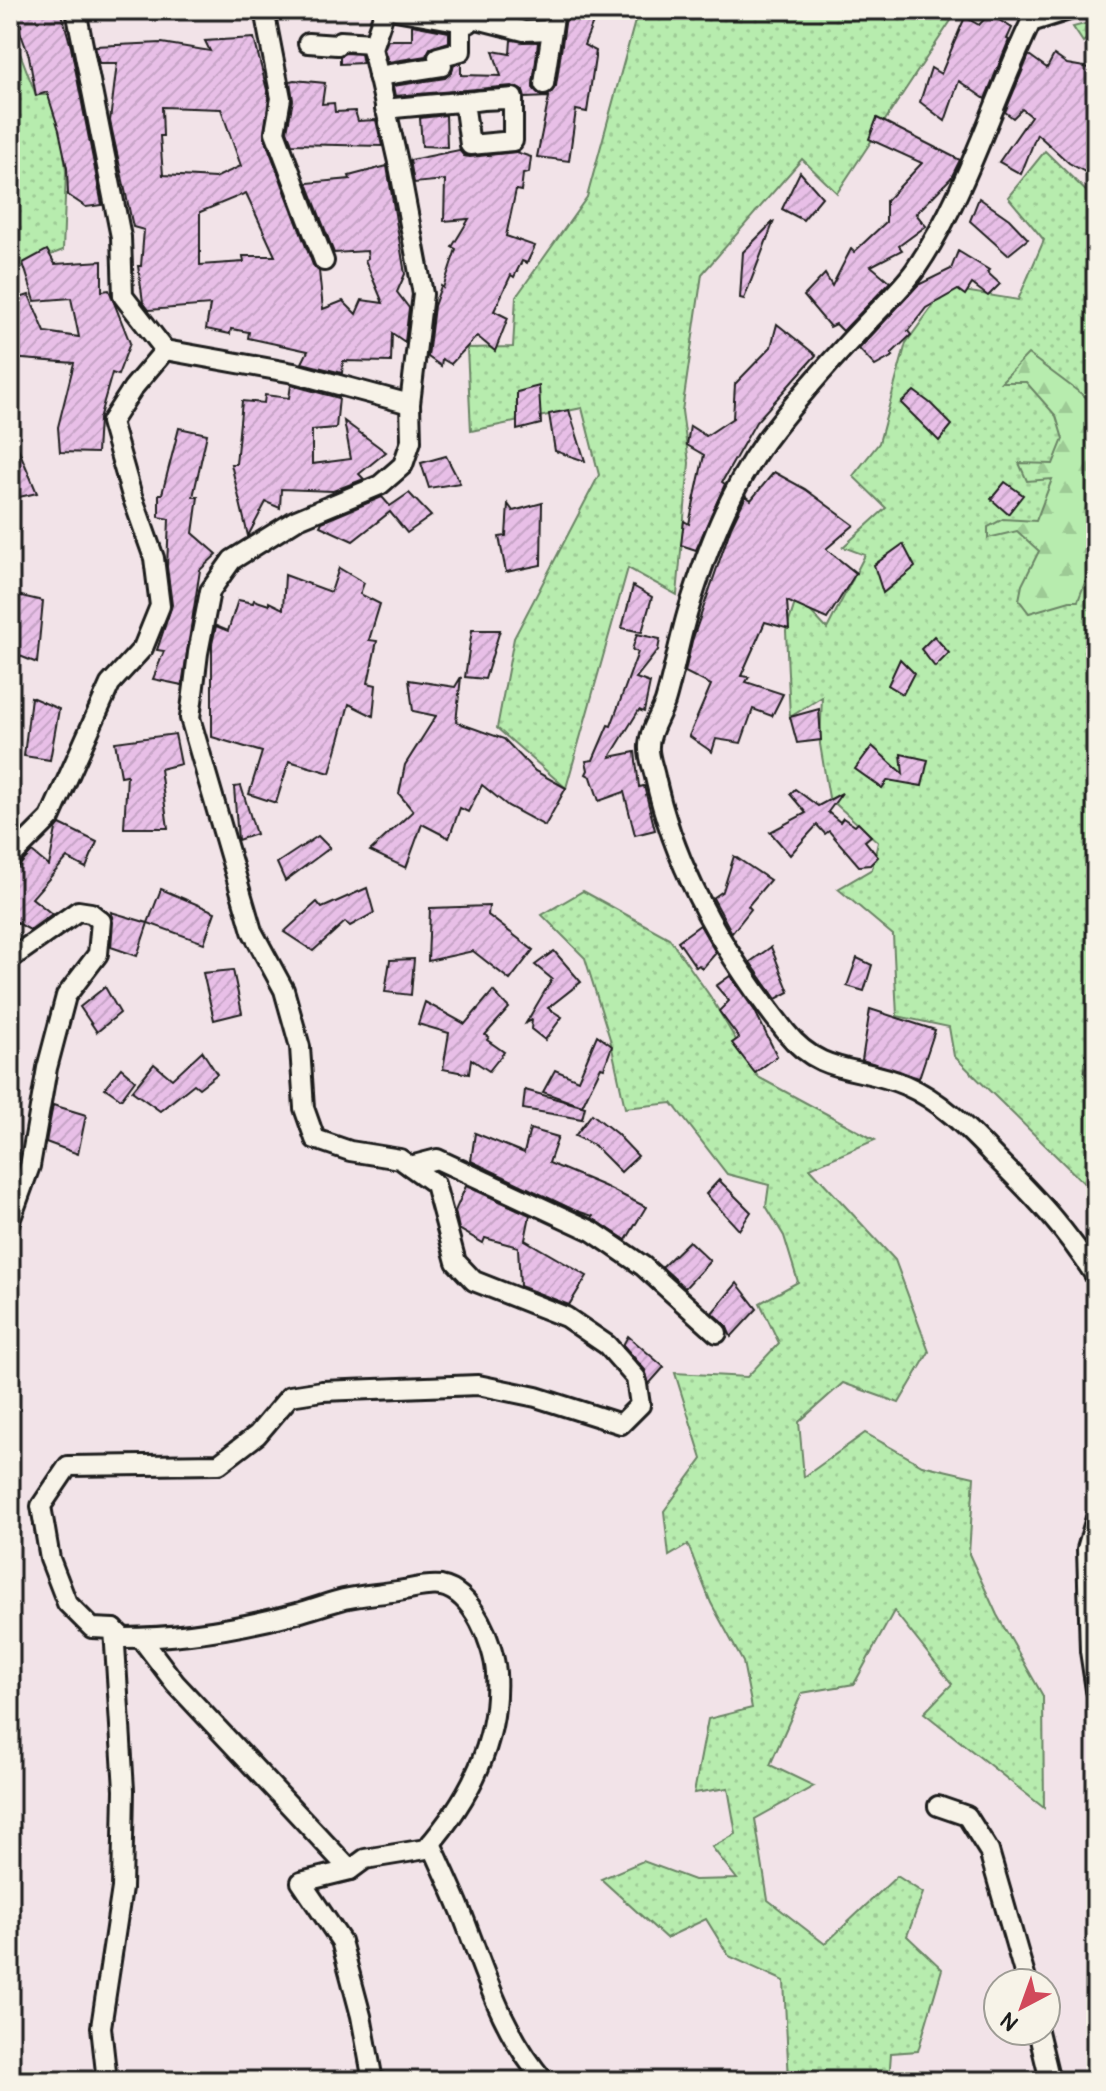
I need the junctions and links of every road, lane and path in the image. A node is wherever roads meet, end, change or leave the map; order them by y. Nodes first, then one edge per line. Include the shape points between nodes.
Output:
1 (76, 10) edge
2 (264, 10) edge
3 (385, 10) edge
4 (395, 10) edge
5 (555, 10) edge
6 (1069, 10) edge
7 (461, 20) junction
8 (551, 30) junction
9 (308, 43) dead end
10 (373, 43) junction
11 (378, 76) junction
12 (545, 78) dead end
13 (464, 102) dead end
14 (385, 109) junction
15 (324, 261) dead end
16 (165, 350) junction
17 (410, 404) junction
18 (10, 858) edge
19 (10, 959) edge
20 (410, 1166) junction
21 (10, 1221) edge
22 (1096, 1277) edge
23 (717, 1333) dead end
24 (1096, 1518) edge
25 (114, 1629) junction
26 (141, 1638) junction
27 (1096, 1690) edge
28 (938, 1806) dead end
29 (431, 1843) junction
30 (350, 1870) junction
31 (1022, 1967) edge
32 (1042, 2047) edge
33 (107, 2081) edge
34 (373, 2081) edge
35 (544, 2081) edge
36 (1050, 2081) edge

1 - 16 street via 121,237 123,296
2 - 15 street via 281,98 275,132
3 - 10 street
4 - 7 street
5 - 8 street
6 - 22 street via 1031,22 952,209 913,273 810,383 722,510 648,744 663,815 704,910 788,1035 808,1055 905,1085 944,1107 1035,1197
7 - 8 street
7 - 11 street via 461,51 438,57 442,66
8 - 12 street
9 - 10 street
10 - 11 street
11 - 14 street
13 - 14 street
14 - 17 street via 423,294
16 - 17 street via 294,373
16 - 18 street via 111,422 154,558 160,606 143,648 110,684 50,818
17 - 20 street via 411,441 403,465 380,485 296,520 232,560 210,591 190,718 252,931 284,990 300,1047 304,1108 315,1139
19 - 21 street via 78,911 101,921 98,954 66,996 30,1166
20 - 23 street via 437,1159 592,1231 643,1266
20 - 25 street via 435,1184 456,1262 474,1281 566,1317 607,1345 636,1378 640,1405 621,1424 478,1385 322,1391 290,1396 257,1435 219,1464 68,1466 41,1506 50,1559 67,1603 92,1628
24 - 27 street via 1087,1549
25 - 26 street via 123,1638
25 - 33 street via 124,1790 122,1888 101,2027
26 - 29 street via 250,1624 345,1599 425,1586 443,1586 469,1604 490,1640 496,1674 494,1719 481,1769 460,1808
26 - 30 street via 175,1683
28 - 31 street via 967,1816 989,1851
29 - 30 street via 426,1849 365,1859
29 - 35 street via 502,2017
30 - 34 street via 301,1882 341,1941
32 - 36 street

